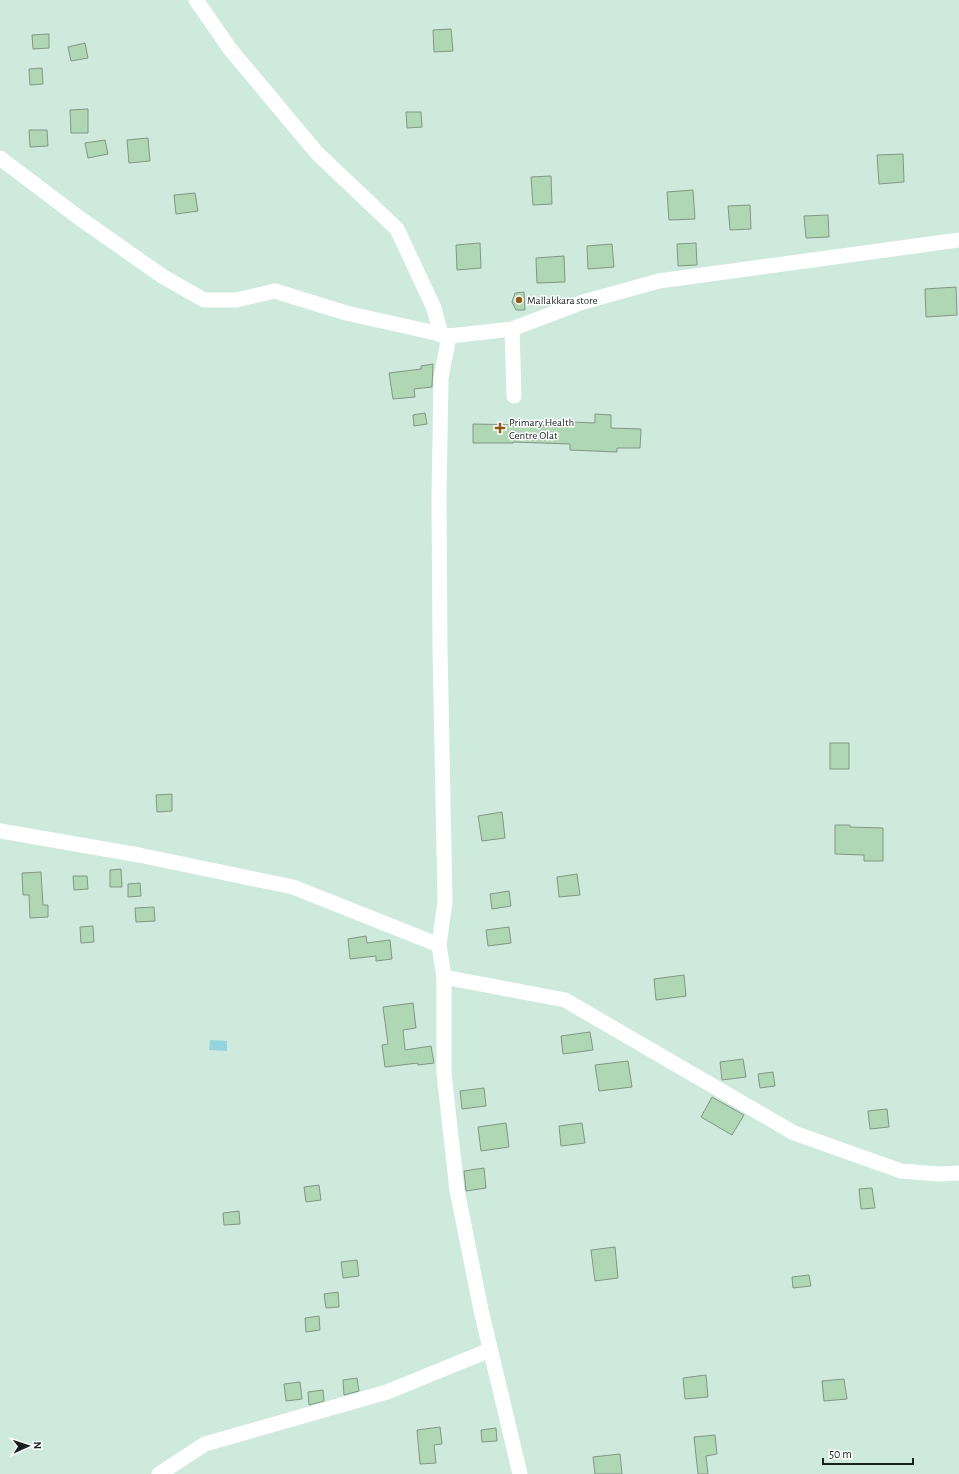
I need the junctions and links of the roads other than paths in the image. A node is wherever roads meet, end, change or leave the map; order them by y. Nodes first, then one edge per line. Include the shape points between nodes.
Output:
1 (196, 0) edge
2 (0, 158) edge
3 (959, 240) edge
4 (512, 329) junction
5 (445, 336) junction
6 (514, 396) dead end
7 (0, 832) edge
8 (439, 946) junction
9 (444, 976) junction
10 (959, 1173) edge
11 (490, 1350) junction
12 (160, 1474) edge
13 (520, 1474) edge

1 - 5 street via 230,49 317,153 397,229
2 - 5 street via 162,276 204,300 236,300 275,291 346,313
3 - 4 street via 659,281 583,302
4 - 5 street
4 - 6 street
5 - 8 street via 441,378 439,498 445,902
7 - 8 street via 139,855 293,887
8 - 9 street
9 - 10 street via 565,1000 794,1133 901,1171
9 - 11 street via 444,1074 457,1190
11 - 12 street via 387,1392 205,1444
11 - 13 street

